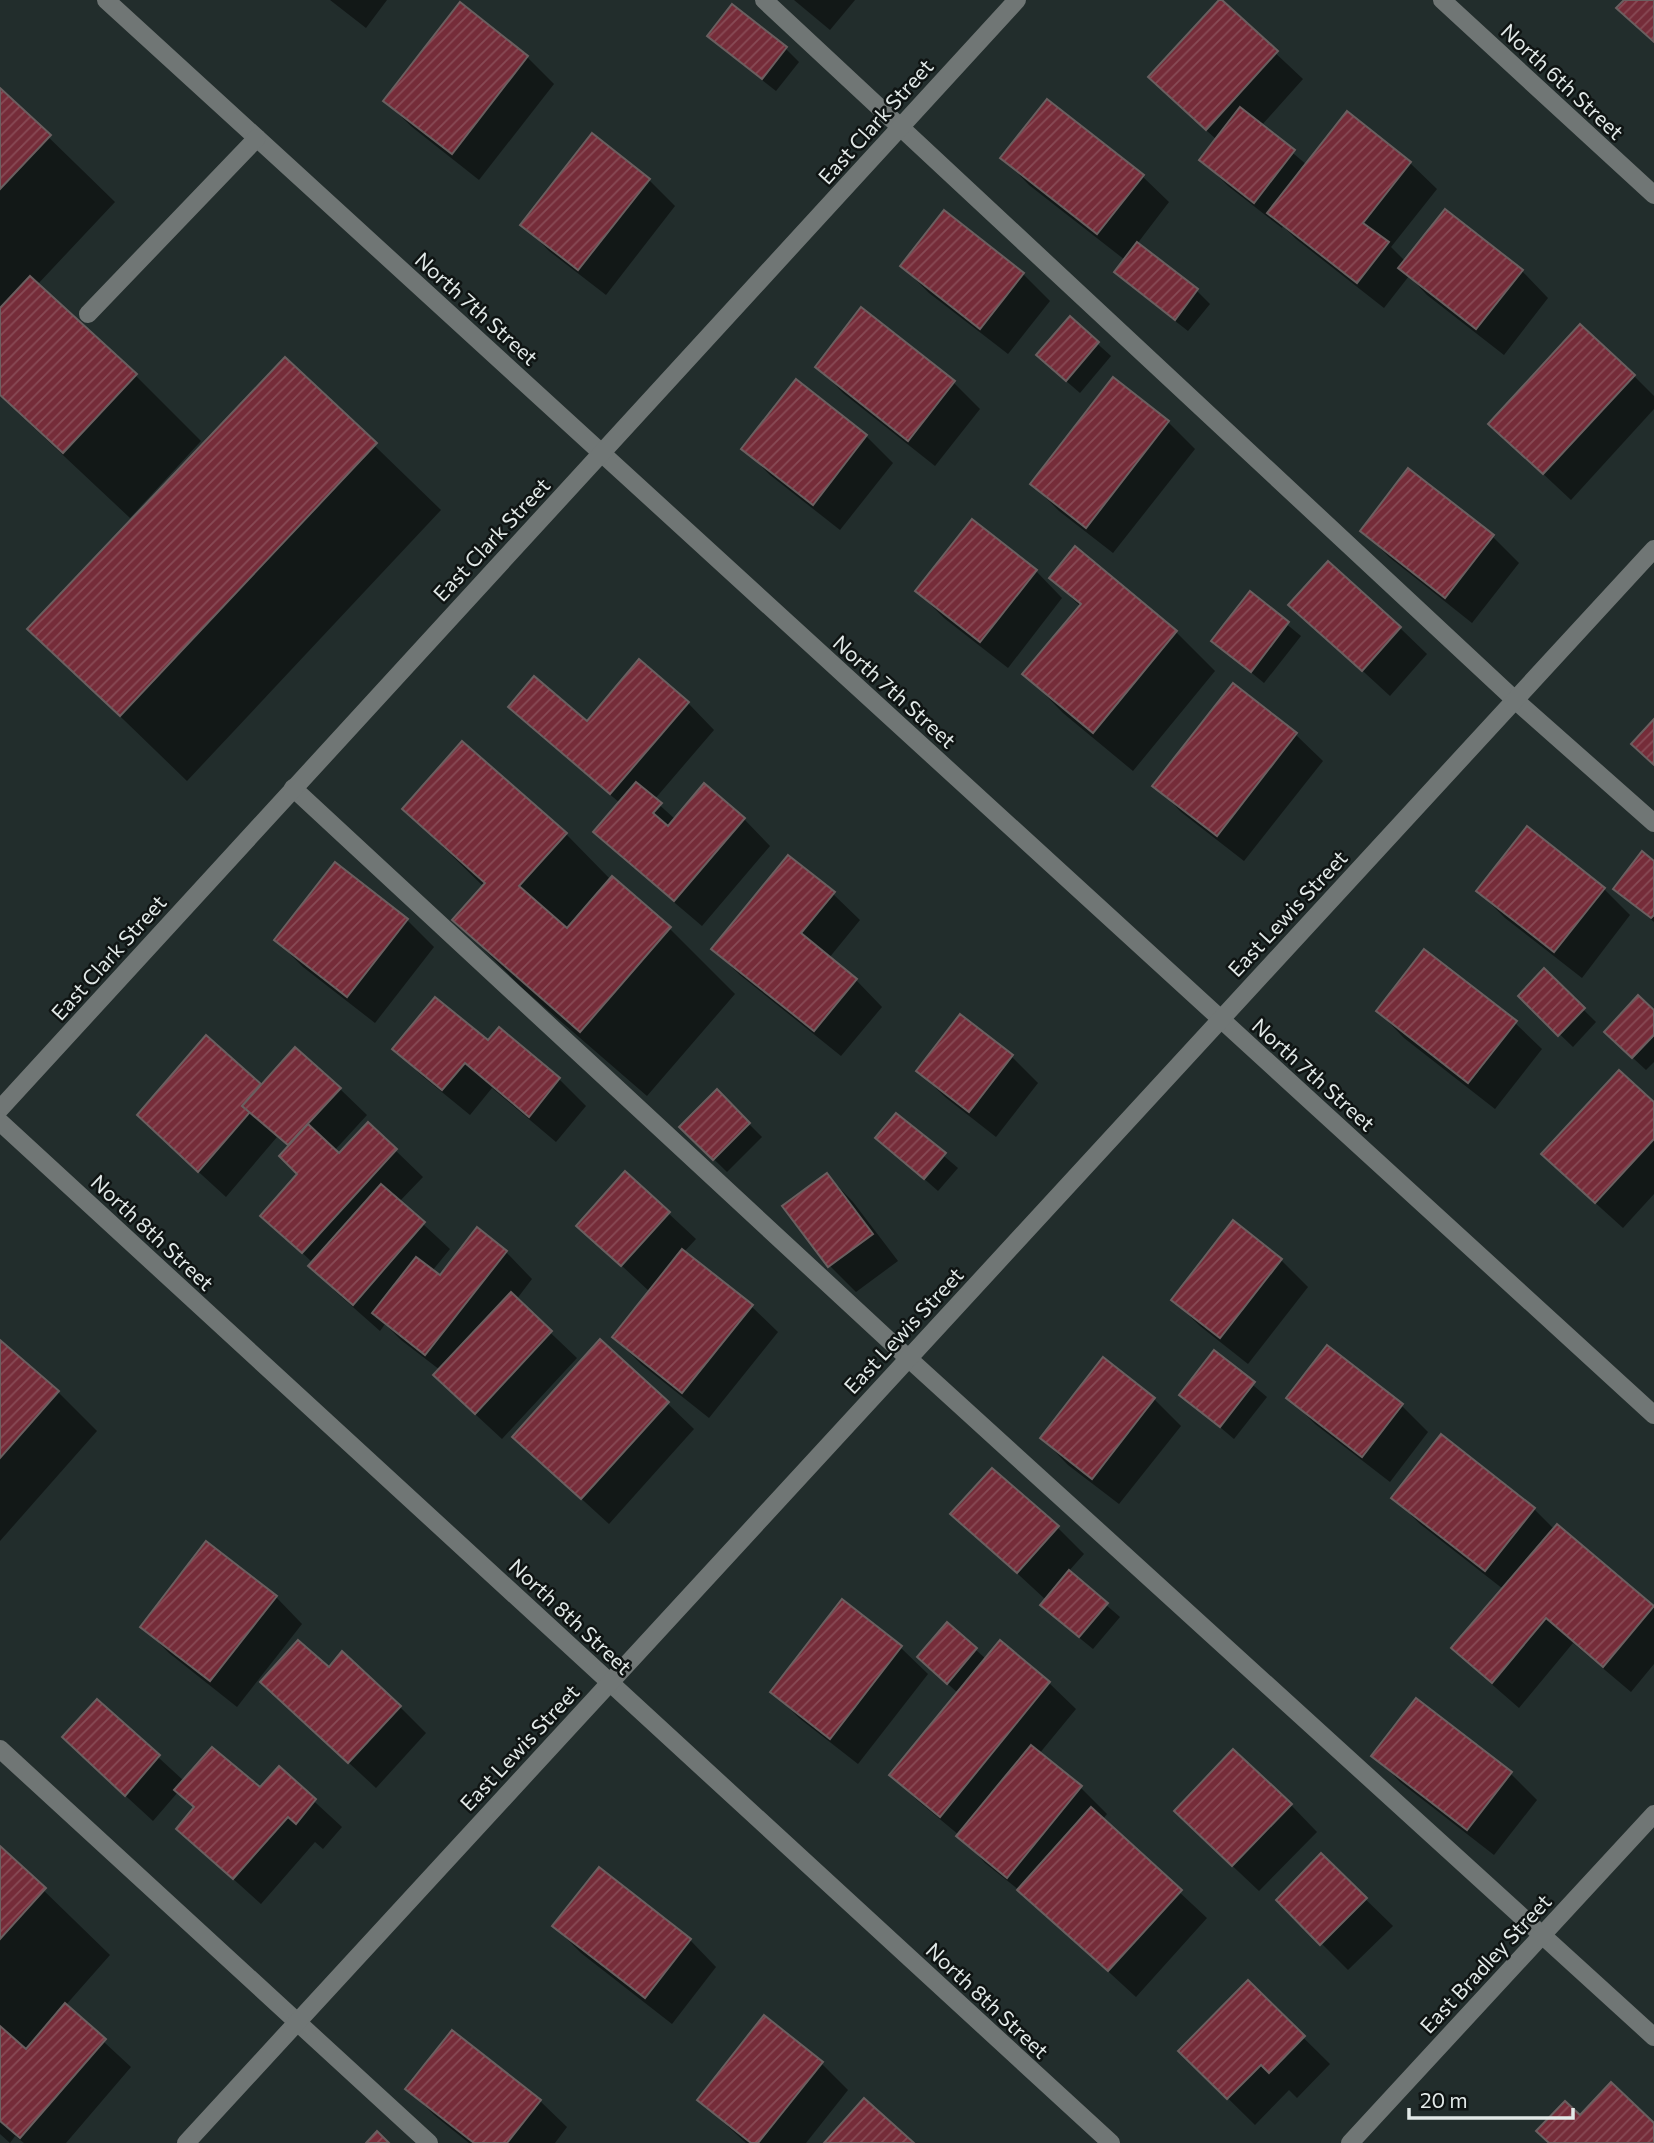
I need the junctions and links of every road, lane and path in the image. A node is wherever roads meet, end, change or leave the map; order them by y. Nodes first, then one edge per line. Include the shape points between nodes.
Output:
1 (106, 0) edge
2 (764, 0) edge
3 (1017, 0) edge
4 (1442, 0) edge
5 (901, 126) junction
6 (257, 138) junction
7 (1654, 195) edge
8 (88, 314) dead end
9 (601, 453) junction
10 (1654, 549) edge
11 (1515, 700) junction
12 (293, 788) junction
13 (1654, 823) edge
14 (1220, 1019) junction
15 (0, 1109) edge
16 (0, 1122) edge
17 (908, 1358) junction
18 (1654, 1415) edge
19 (610, 1683) junction
20 (0, 1749) edge
21 (1654, 1814) edge
22 (1541, 1936) junction
23 (297, 2022) junction
24 (1654, 2037) edge
25 (186, 2143) edge
26 (429, 2143) edge
27 (1111, 2143) edge
28 (1350, 2143) edge

1 - 6 street, North 7th Street
2 - 5 street
3 - 5 street, East Clark Street
4 - 7 street, North 6th Street
5 - 9 street, East Clark Street
5 - 11 street
6 - 8 street
6 - 9 street, North 7th Street
9 - 12 street, East Clark Street
9 - 14 street, North 7th Street
10 - 11 street, East Lewis Street
11 - 13 street
11 - 14 street, East Lewis Street
12 - 15 street, East Clark Street
12 - 17 street
14 - 17 street, East Lewis Street
14 - 18 street, North 7th Street
16 - 19 street, North 8th Street
17 - 19 street, East Lewis Street
17 - 22 street
19 - 23 street, East Lewis Street
19 - 27 street, North 8th Street
20 - 23 street
21 - 22 street, East Bradley Street
22 - 24 street
22 - 28 street, East Bradley Street
23 - 25 street, East Lewis Street
23 - 26 street

